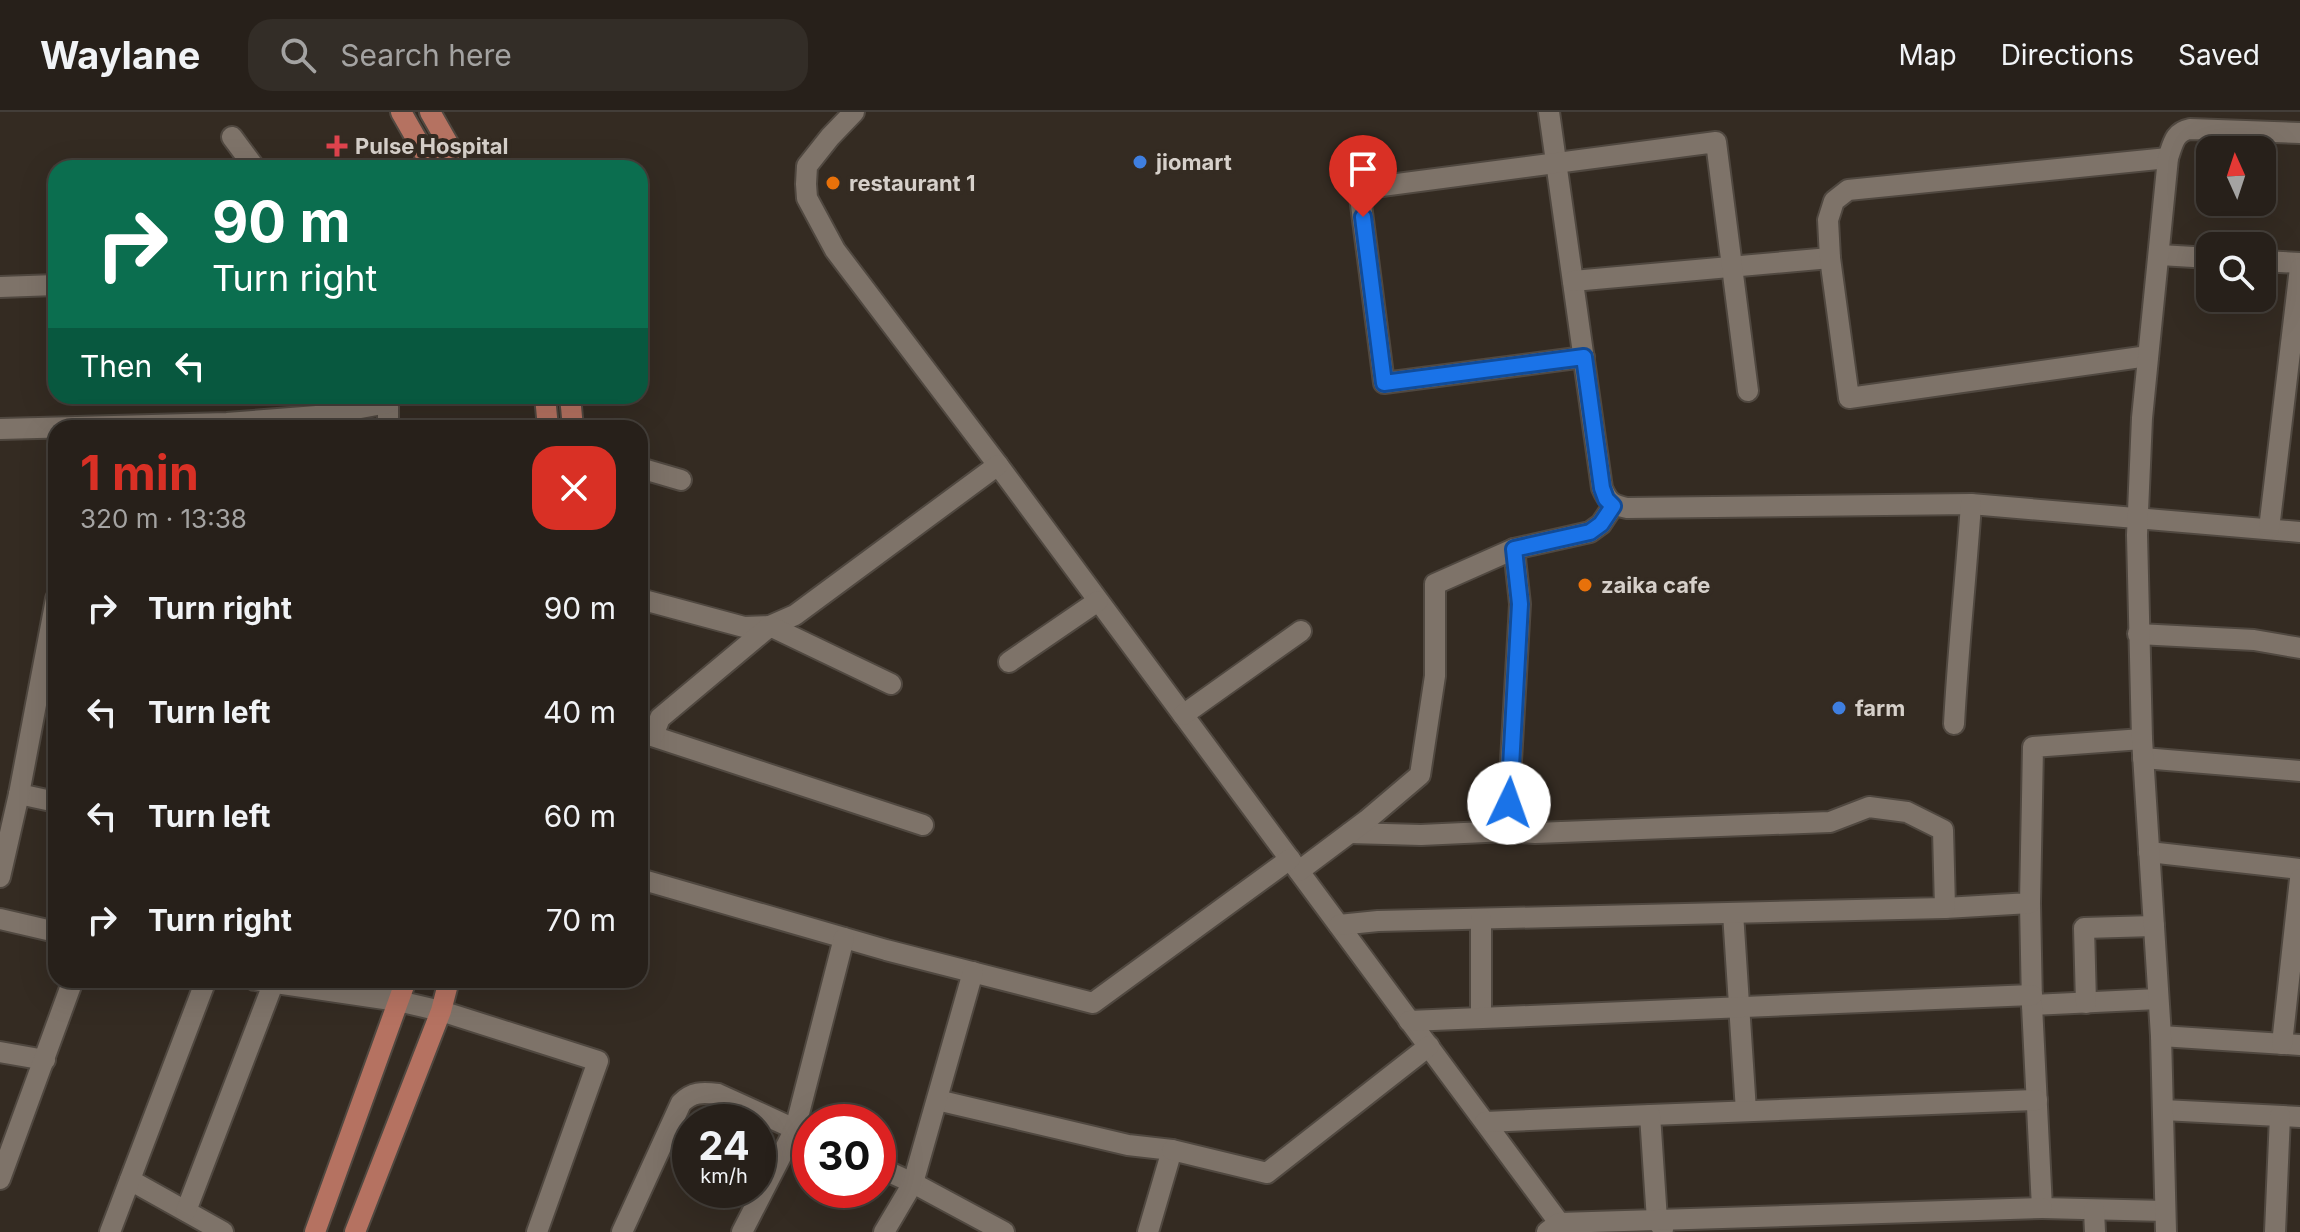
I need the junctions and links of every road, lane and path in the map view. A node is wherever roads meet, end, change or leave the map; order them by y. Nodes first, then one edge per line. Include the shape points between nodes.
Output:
1 (401, 112) edge
2 (430, 112) edge
3 (854, 112) edge
4 (1549, 112) edge
5 (2300, 133) edge
6 (232, 137) dead end
7 (2168, 158) junction
8 (249, 160) edge
9 (428, 160) edge
10 (457, 160) edge
11 (1556, 163) junction
12 (2160, 255) junction
13 (2196, 257) edge
14 (1830, 258) junction
15 (2276, 263) edge
16 (2300, 266) edge
17 (1732, 267) junction
18 (1573, 281) junction
19 (48, 285) edge
20 (0, 287) edge
21 (2148, 356) junction
22 (1584, 357) junction
23 (1748, 391) dead end
24 (366, 404) edge
25 (2292, 409) edge
26 (281, 420) edge
27 (48, 428) edge
28 (0, 429) edge
29 (998, 465) junction
30 (648, 470) edge
31 (681, 480) dead end
32 (1971, 504) junction
33 (1613, 506) junction
34 (2138, 517) junction
35 (2269, 529) junction
36 (2300, 532) edge
37 (1514, 549) junction
38 (648, 601) edge
39 (1098, 601) junction
40 (770, 626) junction
41 (1301, 631) dead end
42 (2138, 634) junction
43 (2300, 648) edge
44 (1009, 662) dead end
45 (48, 681) edge
46 (891, 684) dead end
47 (1183, 715) junction
48 (1954, 724) dead end
49 (648, 733) edge
50 (648, 734) edge
51 (2143, 749) junction
52 (2300, 771) edge
53 (19, 794) junction
54 (48, 800) edge
55 (923, 825) dead end
56 (1507, 831) junction
57 (1350, 833) junction
58 (2149, 852) junction
59 (1295, 865) junction
60 (2300, 869) edge
61 (0, 877) edge
62 (2300, 879) edge
63 (648, 881) edge
64 (2030, 903) junction
65 (1945, 908) junction
66 (1733, 913) junction
67 (0, 919) edge
68 (1481, 919) junction
69 (1339, 925) junction
70 (2154, 926) junction
71 (48, 930) edge
72 (844, 938) junction
73 (973, 972) junction
74 (70, 988) edge
75 (203, 988) edge
76 (262, 988) edge
77 (306, 988) edge
78 (403, 988) edge
79 (447, 988) edge
80 (2158, 999) junction
81 (2032, 1000) junction
82 (398, 1001) junction
83 (2086, 1003) junction
84 (1739, 1007) junction
85 (441, 1011) junction
86 (1481, 1018) junction
87 (1409, 1021) junction
88 (2161, 1036) junction
89 (2291, 1045) edge
90 (1429, 1046) junction
91 (0, 1052) edge
92 (45, 1060) junction
93 (937, 1100) junction
94 (2037, 1100) junction
95 (808, 1104) edge
96 (2163, 1110) junction
97 (1746, 1111) junction
98 (1650, 1115) junction
99 (2290, 1117) edge
100 (1485, 1122) junction
101 (792, 1127) edge
102 (792, 1149) edge
103 (1172, 1150) junction
104 (896, 1175) edge
105 (0, 1179) edge
106 (130, 1180) junction
107 (913, 1183) junction
108 (2042, 1208) junction
109 (2094, 1210) junction
110 (186, 1211) junction
111 (2165, 1211) junction
112 (1661, 1226) edge
113 (1557, 1229) edge
114 (110, 1232) edge
115 (223, 1232) edge
116 (315, 1232) edge
117 (355, 1232) edge
118 (537, 1232) edge
119 (622, 1232) edge
120 (742, 1232) edge
121 (884, 1232) edge
122 (1004, 1232) edge
123 (1148, 1232) edge
124 (2095, 1232) edge
125 (2166, 1232) edge
126 (2275, 1232) edge

1 - 9 main road
2 - 10 main road
3 - 29 street via 807,166 807,198 835,250
4 - 11 street
5 - 7 street via 2181,130
6 - 8 street
7 - 12 street
7 - 14 street via 1848,190 1834,201 1828,220
11 - 17 street via 1716,142
11 - 18 street
11 - 22 street via 1359,189 1384,383
12 - 13 street
12 - 21 street
14 - 17 street
14 - 21 street via 1849,398
15 - 16 street
16 - 25 street
17 - 18 street
17 - 23 street
18 - 22 street
19 - 20 street
21 - 34 street
22 - 33 street via 1602,488
24 - 26 street
25 - 35 street
27 - 28 street
29 - 39 street
29 - 40 street via 795,615
30 - 31 street
32 - 33 street
32 - 34 street
32 - 48 street
33 - 37 street via 1590,532
34 - 35 street
34 - 42 street
35 - 36 street
37 - 56 street via 1520,604
37 - 57 street via 1435,584 1435,676 1420,775
38 - 40 street via 744,627
39 - 44 street
39 - 47 street
40 - 46 street
40 - 49 street
41 - 47 street
42 - 43 street via 2254,640
42 - 51 street
45 - 53 street
47 - 59 street
50 - 55 street
51 - 52 street
51 - 58 street
51 - 64 street via 2033,747
53 - 54 street
53 - 61 street
56 - 57 street
56 - 65 street via 1830,822 1869,807 1907,812 1943,830
57 - 59 street
58 - 60 street
58 - 70 street
59 - 69 street
59 - 73 street via 1093,1003
62 - 89 street
63 - 72 street
64 - 65 street
64 - 81 street
65 - 66 street
66 - 68 street
66 - 84 street
67 - 71 street
68 - 69 street
68 - 86 street
69 - 87 street
70 - 80 street
70 - 83 street via 2084,928
72 - 73 street
72 - 95 street
73 - 93 street
74 - 92 street
75 - 106 street
76 - 110 street
77 - 82 street
78 - 82 main road
79 - 85 main road
80 - 83 street
80 - 88 street
81 - 83 street
81 - 84 street
81 - 94 street
82 - 85 street
82 - 116 main road
84 - 86 street
84 - 97 street
85 - 117 main road
85 - 118 street via 598,1061
86 - 87 street
87 - 90 street
88 - 89 street
88 - 96 street
90 - 100 street
90 - 103 street via 1267,1173
91 - 92 street
92 - 105 street
93 - 103 street via 1128,1145
93 - 107 street
94 - 97 street
94 - 108 street
96 - 99 street
96 - 111 street
97 - 98 street
98 - 100 street
98 - 112 street
99 - 126 street
100 - 113 street
101 - 119 street via 718,1094 688,1096
102 - 120 street
103 - 123 street
104 - 107 street
106 - 110 street
106 - 114 street
107 - 121 street
107 - 122 street
108 - 109 street
108 - 112 street
109 - 111 street
109 - 124 street
110 - 115 street
111 - 125 street
112 - 113 street

